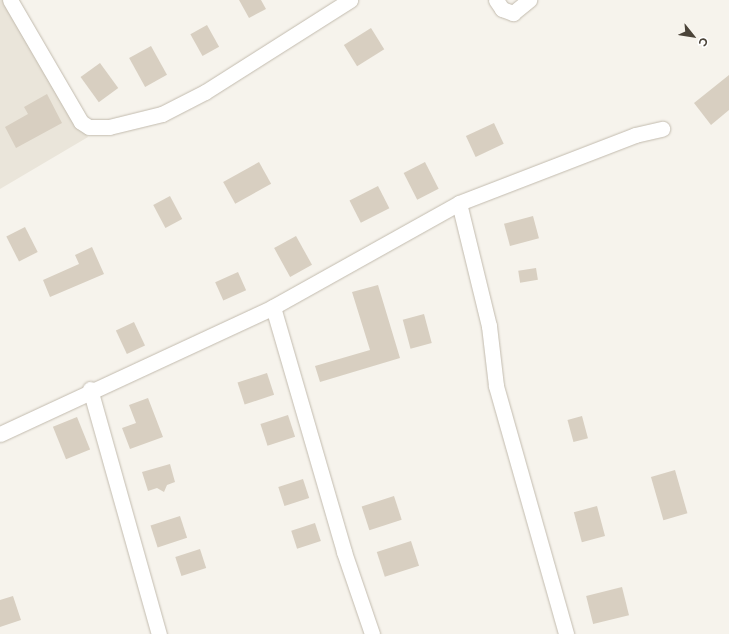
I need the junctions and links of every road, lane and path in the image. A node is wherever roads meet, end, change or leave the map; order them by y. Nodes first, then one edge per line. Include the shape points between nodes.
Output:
1 (10, 0) edge
2 (350, 0) edge
3 (496, 0) edge
4 (529, 0) edge
5 (662, 129) dead end
6 (459, 203) junction
7 (273, 307) junction
8 (90, 389) junction
9 (0, 434) edge
10 (159, 634) edge
11 (372, 634) edge
12 (566, 634) edge

1 - 2 street via 80,122 89,127 109,127 162,114 205,92
3 - 4 street via 502,9 512,13
5 - 6 street via 635,135
6 - 7 street
6 - 12 street via 489,326 496,386
7 - 8 street
7 - 11 street via 344,552
8 - 9 street
8 - 10 street

